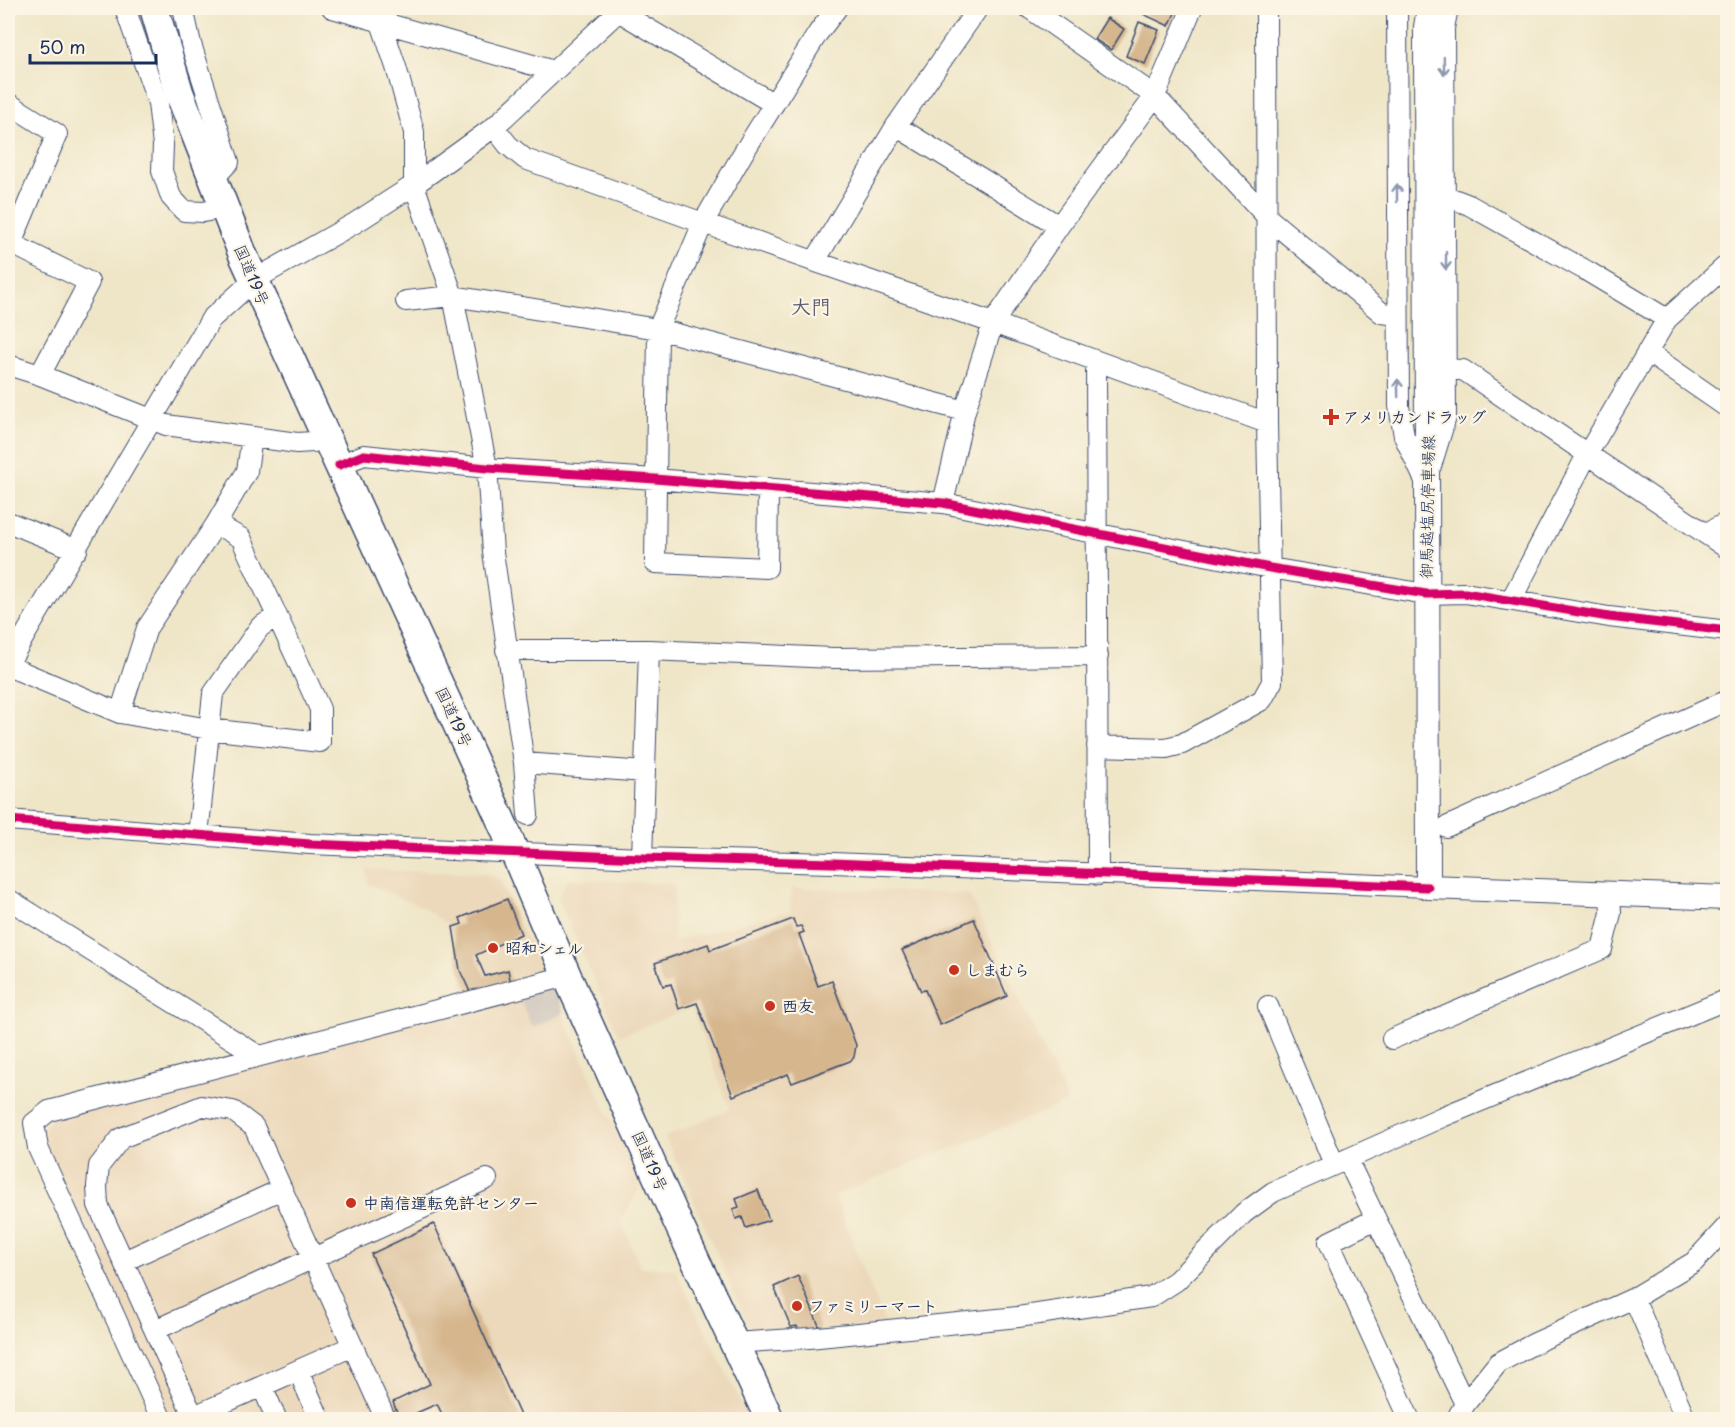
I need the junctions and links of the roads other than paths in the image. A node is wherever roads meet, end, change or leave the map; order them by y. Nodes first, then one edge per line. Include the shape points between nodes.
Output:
1 (125, 8) edge
2 (154, 8) edge
3 (183, 8) edge
4 (332, 8) edge
5 (624, 8) edge
6 (837, 8) edge
7 (978, 8) edge
8 (1029, 8) edge
9 (1192, 8) edge
10 (1266, 8) edge
11 (1397, 8) edge
12 (1429, 8) edge
13 (1448, 8) edge
14 (378, 14) edge
15 (554, 71) junction
16 (1155, 96) junction
17 (8, 104) edge
18 (774, 104) junction
19 (896, 126) junction
20 (494, 127) junction
21 (213, 179) junction
22 (414, 185) junction
23 (1446, 196) junction
24 (224, 208) junction
25 (1268, 218) junction
26 (703, 223) junction
27 (1059, 226) junction
28 (9, 243) edge
29 (815, 261) junction
30 (1728, 264) edge
31 (254, 280) junction
32 (453, 296) junction
33 (406, 301) dead end
34 (1398, 315) junction
35 (1667, 319) junction
36 (993, 323) junction
37 (658, 329) junction
38 (1647, 352) junction
39 (1096, 362) junction
40 (8, 365) edge
41 (1447, 369) junction
42 (40, 375) junction
43 (1728, 408) edge
44 (965, 411) junction
45 (151, 420) junction
46 (1267, 423) junction
47 (252, 437) junction
48 (327, 437) junction
49 (1588, 453) junction
50 (339, 465) junction
51 (487, 468) junction
52 (655, 479) junction
53 (1426, 483) junction
54 (768, 488) junction
55 (943, 503) junction
56 (8, 522) edge
57 (1728, 522) edge
58 (216, 524) junction
59 (1098, 533) junction
60 (1706, 533) junction
61 (1728, 549) edge
62 (77, 550) junction
63 (1270, 568) junction
64 (1426, 594) junction
65 (1511, 600) junction
66 (277, 616) junction
67 (1728, 631) edge
68 (506, 650) junction
69 (650, 650) junction
70 (1098, 656) junction
71 (8, 665) edge
72 (1728, 700) edge
73 (120, 713) junction
74 (209, 729) junction
75 (1097, 746) junction
76 (524, 763) junction
77 (645, 772) junction
78 (528, 815) dead end
79 (8, 820) edge
80 (1446, 827) dead end
81 (198, 835) junction
82 (515, 852) junction
83 (642, 858) junction
84 (1098, 875) junction
85 (1428, 887) junction
86 (1610, 894) junction
87 (1728, 898) edge
88 (8, 899) edge
89 (567, 976) junction
90 (1728, 999) edge
91 (1268, 1006) dead end
92 (1392, 1039) dead end
93 (259, 1056) junction
94 (1341, 1161) junction
95 (487, 1179) dead end
96 (282, 1189) junction
97 (1376, 1219) junction
98 (1728, 1225) edge
99 (314, 1259) junction
100 (124, 1261) junction
101 (1634, 1298) junction
102 (155, 1330) junction
103 (734, 1343) junction
104 (353, 1346) junction
105 (297, 1370) junction
106 (262, 1386) junction
107 (1460, 1412) edge
108 (194, 1418) edge
109 (162, 1419) edge
110 (277, 1419) edge
111 (320, 1419) edge
112 (386, 1419) edge
113 (770, 1419) edge
114 (1410, 1419) edge
115 (1686, 1419) edge

1 - 24 street via 158,103 162,171 171,197 184,211 202,213
2 - 21 highway, 国道19号 via 179,92
3 - 21 street via 229,162
4 - 14 street
5 - 15 street
5 - 18 street
6 - 18 street
7 - 19 street
8 - 16 street
9 - 16 street
10 - 25 street
34 -> 11 street
12 - 53 main road, 御馬越塩尻停車場線
13 -> 23 street via 1444,28
14 - 15 street
14 - 22 street via 414,132
15 - 20 street
16 - 25 street
16 - 27 street
17 - 28 street via 57,134
18 - 26 street
19 - 27 street
19 - 29 street
20 - 22 street
20 - 26 street via 525,159
21 - 24 highway, 国道19号
22 - 31 street
22 - 32 street
23 - 35 street via 1577,265
23 -> 41 street
24 - 31 highway, 国道19号
25 - 34 street via 1382,313
25 - 46 street
26 - 29 street
26 - 37 street
27 - 36 street
28 - 42 street via 89,282
29 - 36 street
30 - 35 street
31 - 45 street via 211,319
31 - 48 highway, 国道19号
32 - 33 street
32 - 37 street
32 - 51 street
53 -> 34 street via 1404,436 1399,406
35 - 38 street
36 - 39 street
36 - 44 street
37 - 44 street
37 - 52 street
38 - 43 street
38 - 49 street
39 - 46 street
39 - 59 street
40 - 42 street
41 - 49 street via 1463,370
41 - 53 street via 1446,417
42 - 45 street
44 - 55 street
45 - 47 street
45 - 62 street
46 - 63 street
47 - 48 street via 297,443
47 - 58 street via 247,471
48 - 50 highway, 国道19号
49 - 60 street
49 - 65 street
50 - 51 street via 364,455
50 - 82 highway, 国道19号
51 - 52 street
51 - 68 street
52 - 54 street
52 - 54 street via 655,563 767,568
53 - 64 main road, 御馬越塩尻停車場線
54 - 55 street
55 - 59 street
56 - 62 street
57 - 60 street
58 - 66 street via 241,538
58 - 73 street via 147,628
59 - 63 street
59 - 70 street
60 - 61 street
62 - 71 street
63 - 64 street
63 - 75 street via 1272,682 1262,700 1182,744 1166,748
64 - 65 street via 1465,593
64 - 85 main road, 御馬越塩尻停車場線
65 - 67 street via 1608,617
66 - 74 street via 261,627 213,694
66 - 74 street via 320,709 320,742
68 - 69 street
68 - 76 street
69 - 70 street via 833,658
69 - 77 street
70 - 75 street
71 - 73 street
72 - 80 street
73 - 74 street
74 - 81 street
75 - 84 street
76 - 77 street
76 - 78 street
77 - 83 street
79 - 81 street
81 - 82 street
82 - 83 street
82 - 89 highway, 国道19号
83 - 84 street
84 - 85 street
85 - 86 main road
86 - 87 main road
86 - 92 street via 1611,914 1602,949
88 - 93 street
89 - 93 street
89 - 103 highway, 国道19号
90 - 94 street
91 - 94 street
93 - 109 street via 49,1111 34,1123 38,1148
94 - 97 street
94 - 103 street via 1273,1192 1244,1213 1176,1281 1151,1297 1018,1317
95 - 99 street
96 - 99 street
96 - 100 street
96 - 100 street via 254,1127 233,1111 202,1106 121,1138 99,1166 97,1186 99,1206
97 - 107 street
97 - 114 street via 1329,1242
98 - 101 street via 1694,1262
99 - 102 street
99 - 104 street
100 - 102 street
101 - 107 street via 1498,1363
101 - 115 street
102 - 108 street
103 - 113 highway, 国道19号
104 - 105 street
104 - 112 street
105 - 106 street
105 - 111 street
106 - 108 street
106 - 110 street

